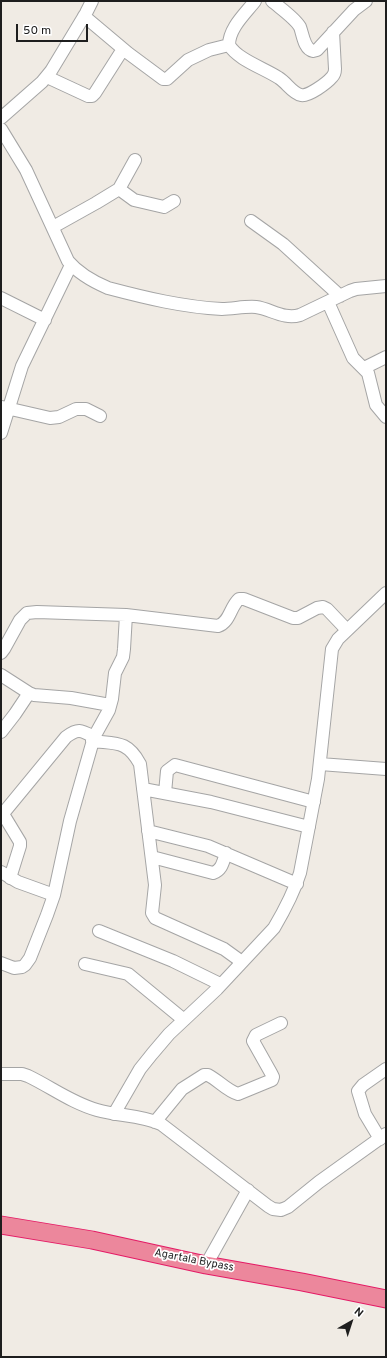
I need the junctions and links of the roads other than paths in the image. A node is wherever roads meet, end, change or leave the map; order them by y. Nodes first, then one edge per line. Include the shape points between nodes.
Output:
1 (92, 1) edge
2 (255, 1) edge
3 (272, 1) edge
4 (366, 1) edge
5 (84, 16) junction
6 (334, 32) junction
7 (228, 45) junction
8 (123, 49) junction
9 (47, 77) junction
10 (1, 118) edge
11 (1, 129) edge
12 (135, 160) dead end
13 (119, 189) junction
14 (174, 201) dead end
15 (251, 221) dead end
16 (53, 227) junction
17 (71, 265) junction
18 (386, 286) edge
19 (340, 296) junction
20 (1, 298) edge
21 (328, 302) junction
22 (45, 320) junction
23 (386, 357) edge
24 (364, 368) junction
25 (5, 407) edge
26 (100, 416) dead end
27 (386, 417) edge
28 (1, 433) edge
29 (386, 593) edge
30 (126, 615) junction
31 (348, 630) junction
32 (1, 653) edge
33 (1, 675) edge
34 (29, 693) junction
35 (110, 705) junction
36 (1, 732) edge
37 (93, 739) junction
38 (320, 764) junction
39 (386, 769) edge
40 (144, 789) junction
41 (164, 794) junction
42 (314, 802) junction
43 (2, 815) edge
44 (309, 827) junction
45 (148, 831) junction
46 (226, 853) junction
47 (152, 857) junction
48 (4, 876) edge
49 (297, 884) junction
50 (54, 895) junction
51 (99, 931) dead end
52 (242, 962) junction
53 (1, 963) edge
54 (85, 964) dead end
55 (220, 984) junction
56 (184, 1020) junction
57 (282, 1023) dead end
58 (386, 1070) edge
59 (1, 1074) edge
60 (114, 1114) junction
61 (155, 1122) junction
62 (383, 1136) edge
63 (248, 1190) junction
64 (1, 1225) edge
65 (206, 1265) junction
66 (386, 1299) edge

1 - 5 street
2 - 7 street via 235,27
3 - 6 street via 299,26 310,51 317,50
4 - 6 street
5 - 8 street
5 - 9 street
6 - 7 street via 335,69 332,77 317,89 302,96 295,93 280,78 235,53
7 - 8 street via 188,60 167,79 159,77
8 - 9 street via 92,96
9 - 10 street
11 - 16 street via 26,170
12 - 13 street
13 - 14 street via 128,198 164,207
13 - 16 street
15 - 19 street via 283,244
16 - 17 street
17 - 21 street via 100,285 161,301 222,309 253,307 293,317
17 - 22 street
18 - 19 street via 356,289
19 - 21 street
20 - 22 street
21 - 24 street via 353,358
22 - 25 street
23 - 24 street
24 - 27 street via 368,373 376,405
25 - 26 street via 50,418 86,408
25 - 28 street
29 - 31 street
30 - 31 street via 218,626 227,620 235,602 244,598 293,618 322,607
30 - 32 street via 27,613 20,620
30 - 35 street via 123,656 115,673
31 - 38 street via 332,649
33 - 34 street
34 - 35 street
34 - 36 street
35 - 37 street
37 - 40 street via 121,744 128,748 140,764
37 - 43 street via 81,730 74,731 66,737
37 - 50 street via 70,821
38 - 39 street
38 - 42 street
40 - 41 street
40 - 45 street
41 - 42 street via 167,771 175,765
41 - 44 street via 211,802
42 - 44 street
43 - 48 street via 20,842
44 - 49 street
45 - 46 street
45 - 47 street
46 - 47 street via 220,869 213,873
46 - 49 street
47 - 52 street via 155,892 152,913 155,918 224,949
48 - 50 street
49 - 52 street via 274,928
50 - 53 street via 25,965 14,968
51 - 55 street via 173,961
52 - 55 street
54 - 56 street via 128,974
55 - 56 street
56 - 60 street via 140,1069
57 - 61 street via 256,1035 253,1041 273,1077 272,1080 238,1094 213,1077 204,1076 182,1089
58 - 62 street via 358,1091 365,1114
59 - 60 street via 28,1076 83,1106
60 - 61 street
61 - 63 street
62 - 63 street via 281,1210 273,1209
63 - 65 street
64 - 65 highway, Agartala Bypass via 77,1237
65 - 66 highway, Agartala Bypass

